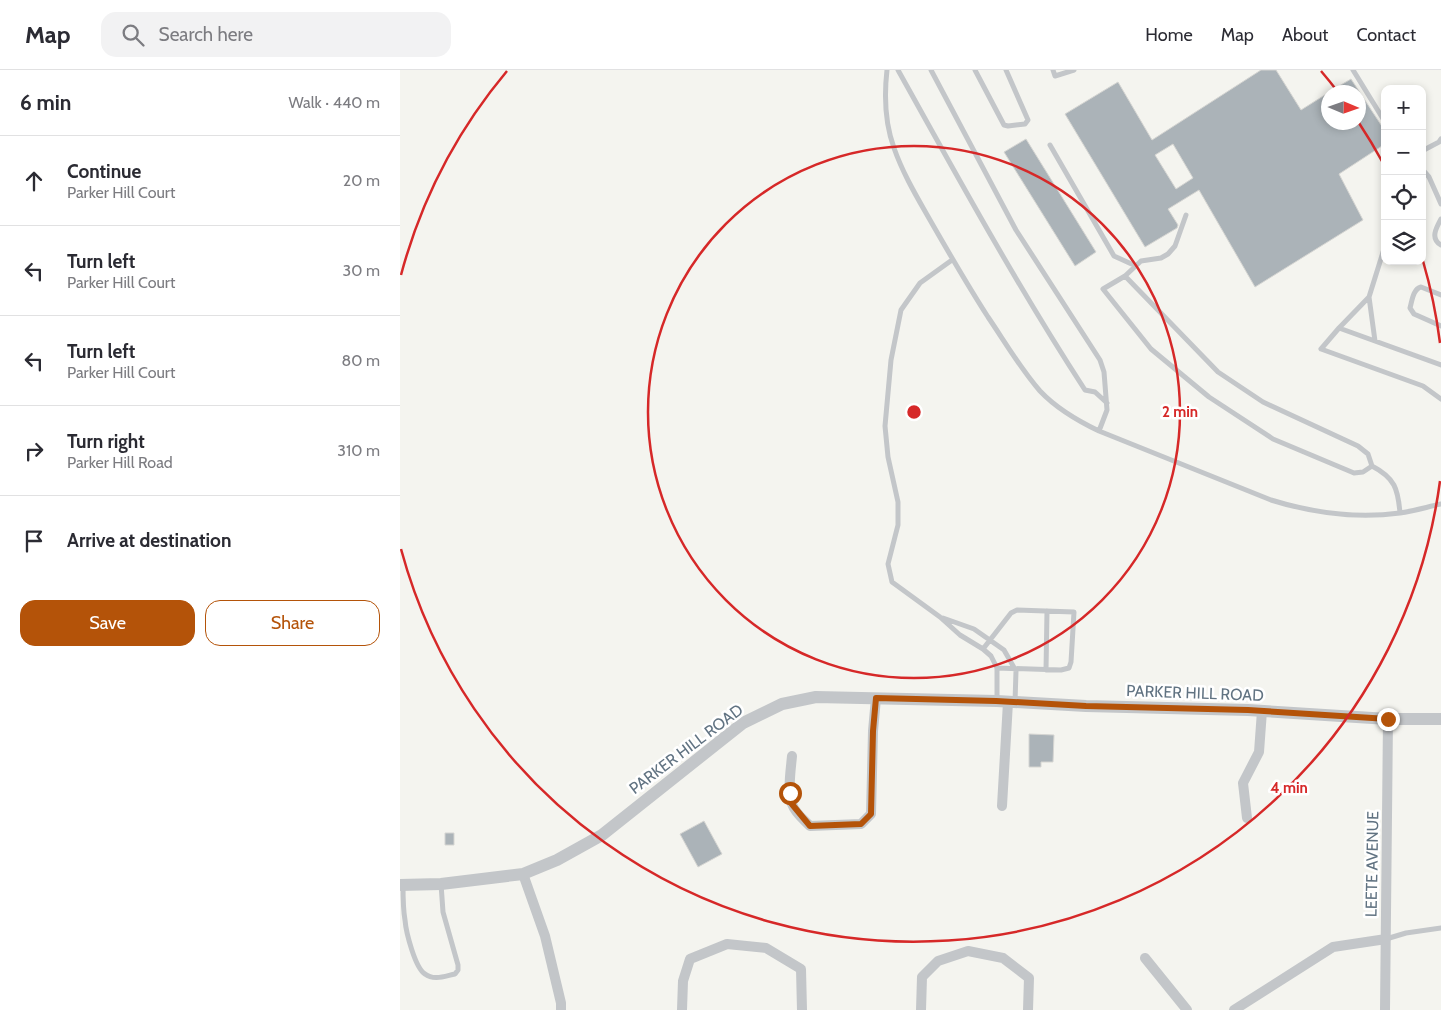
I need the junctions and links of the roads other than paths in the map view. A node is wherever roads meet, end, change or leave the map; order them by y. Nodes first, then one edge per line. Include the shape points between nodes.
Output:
1 (887, 70) edge
2 (898, 70) edge
3 (932, 70) edge
4 (975, 70) edge
5 (1006, 70) edge
6 (1052, 70) edge
7 (1074, 70) edge
8 (1354, 70) edge
9 (1381, 115) edge
10 (1441, 139) edge
11 (1050, 145) dead end
12 (1426, 148) edge
13 (1426, 174) edge
14 (1441, 204) edge
15 (1186, 215) dead end
16 (1441, 220) edge
17 (1441, 245) edge
18 (1381, 258) edge
19 (952, 260) junction
20 (1136, 266) junction
21 (1125, 276) junction
22 (1441, 295) edge
23 (1369, 296) junction
24 (1441, 326) edge
25 (1339, 328) junction
26 (1374, 341) junction
27 (1441, 365) edge
28 (1441, 399) edge
29 (1107, 403) junction
30 (1099, 431) junction
31 (1372, 466) junction
32 (1441, 504) edge
33 (1400, 513) junction
34 (1047, 611) junction
35 (940, 617) junction
36 (990, 639) junction
37 (983, 649) junction
38 (998, 668) junction
39 (1014, 668) junction
40 (1046, 670) junction
41 (876, 698) junction
42 (1007, 702) junction
43 (1262, 711) junction
44 (1388, 719) junction
45 (1441, 720) edge
46 (792, 756) dead end
47 (1002, 806) dead end
48 (1247, 818) dead end
49 (523, 874) junction
50 (441, 884) junction
51 (401, 885) edge
52 (1441, 928) edge
53 (1386, 939) junction
54 (1145, 958) dead end
55 (561, 1010) edge
56 (682, 1010) edge
57 (802, 1010) edge
58 (921, 1010) edge
59 (1028, 1010) edge
60 (1187, 1010) edge
61 (1234, 1010) edge
62 (1385, 1010) edge

1 - 19 lane via 885,98 894,148 907,179
2 - 29 lane via 1057,347 1085,390 1096,392
3 - 29 lane via 1016,230 1100,360
4 - 5 lane via 1004,125 1025,124 1028,120
6 - 7 lane via 1055,76
8 - 9 lane
10 - 12 lane
11 - 20 lane via 1114,256
13 - 14 lane
15 - 20 lane via 1175,246 1168,254 1141,261
16 - 17 lane via 1435,232 1435,239
18 - 23 lane
19 - 30 lane via 1023,371 1062,410
19 - 35 lane via 920,283 901,310 891,360 885,426 898,502 898,525 888,564 892,582
20 - 21 lane
21 - 31 lane via 1218,372 1263,402 1358,446 1368,454
21 - 31 lane via 1103,289 1151,349 1209,397 1273,439 1291,447 1354,473
22 - 24 lane via 1418,287 1410,308 1414,314
23 - 25 lane
23 - 26 lane
25 - 26 lane
25 - 28 lane via 1321,349 1423,386
26 - 27 lane
29 - 30 lane
30 - 33 lane via 1298,508 1344,515
31 - 33 lane via 1385,473 1393,483 1399,495
32 - 33 lane
34 - 36 lane via 1017,610
34 - 40 lane
34 - 40 lane via 1074,612 1069,668
35 - 36 lane
35 - 37 lane
36 - 37 lane
36 - 39 lane via 1004,650
37 - 38 lane
38 - 39 lane
38 - 42 lane
39 - 40 lane
39 - 42 lane via 1016,671
41 - 42 street, PARKER HILL ROAD
41 - 46 street via 871,814 861,824 810,826 791,803
41 - 49 street, PARKER HILL ROAD via 816,697 782,704 743,723 602,835
42 - 43 street, PARKER HILL ROAD
42 - 47 street
43 - 44 street, PARKER HILL ROAD
43 - 48 street via 1259,752 1243,782
44 - 45 street, PARKER HILL ROAD
44 - 53 street, LEETE AVENUE
49 - 50 street, PARKER HILL ROAD
49 - 55 street via 545,936
50 - 51 street, PARKER HILL ROAD
50 - 51 lane via 443,912 458,970 455,974 434,978 420,970 412,948
52 - 53 lane
53 - 61 street via 1333,947
53 - 62 street, LEETE AVENUE
54 - 60 street
56 - 57 street via 683,981 690,959 727,944 766,948 801,969
58 - 59 street via 922,977 938,961 968,951 1003,958 1029,978

